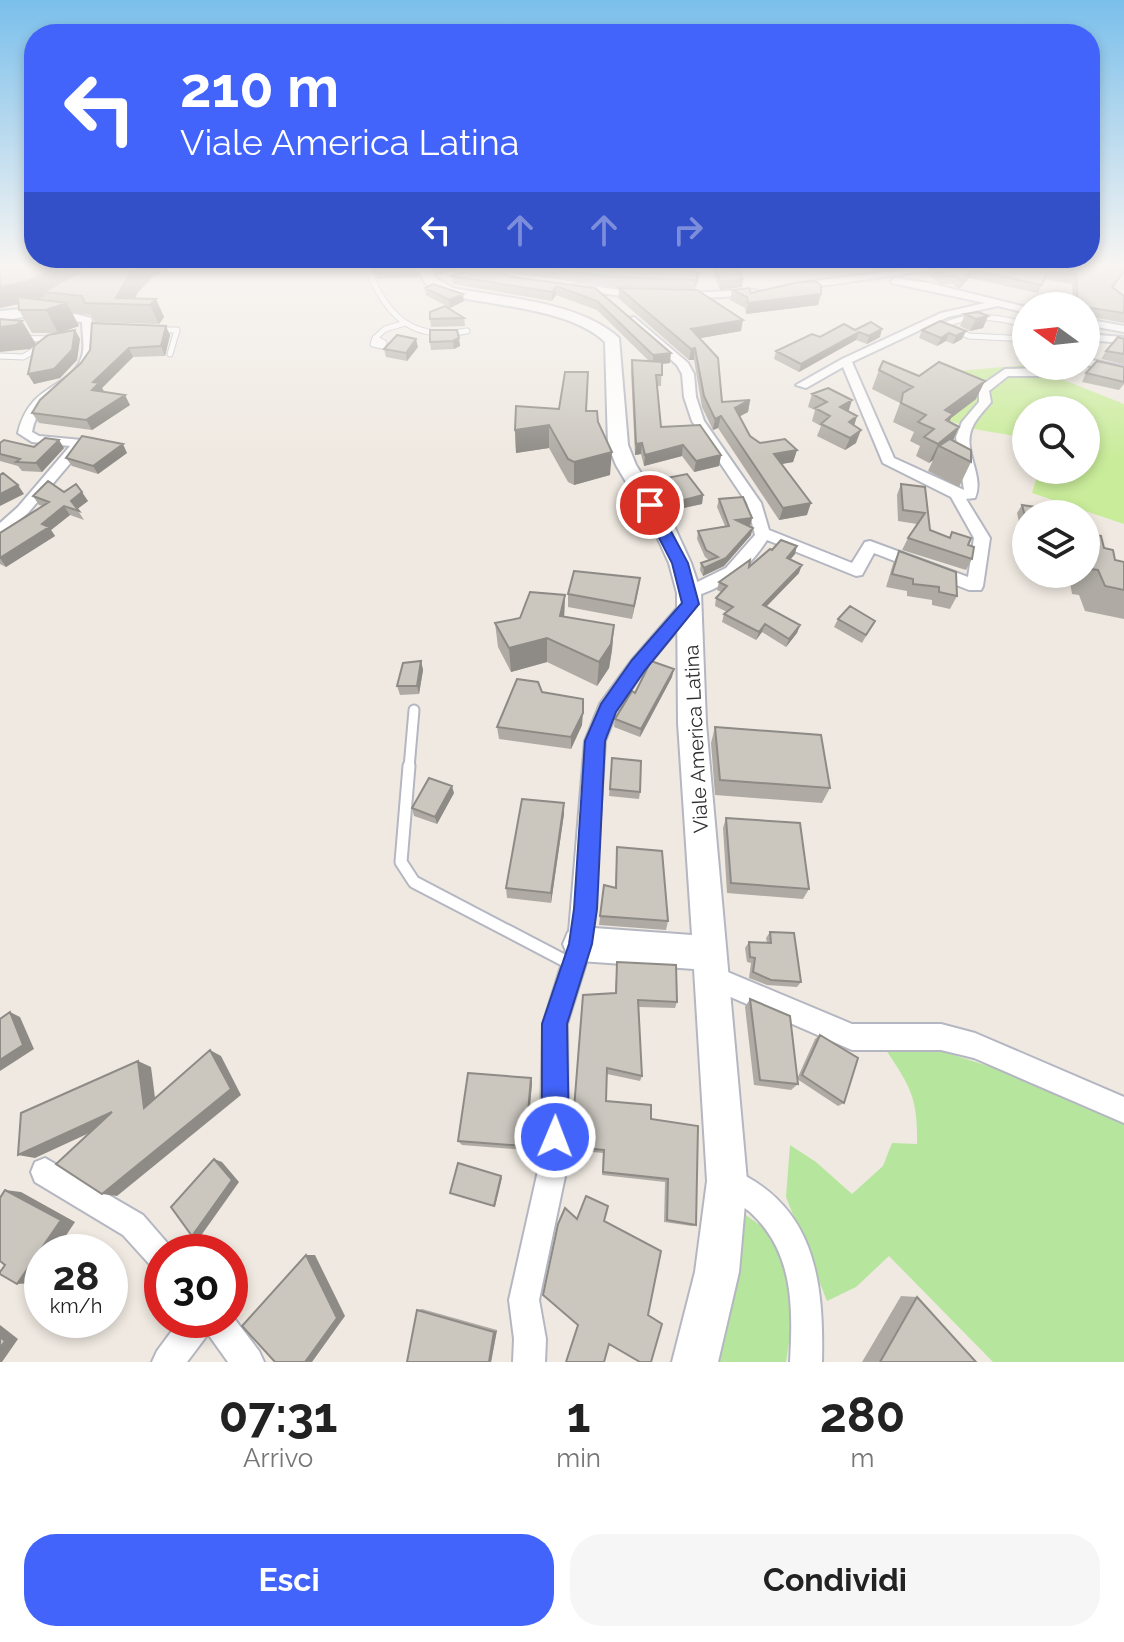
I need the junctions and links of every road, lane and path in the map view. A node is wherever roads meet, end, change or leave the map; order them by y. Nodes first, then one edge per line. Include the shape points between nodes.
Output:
1 (87, 331) edge
2 (92, 331) edge
3 (177, 331) edge
4 (382, 331) edge
5 (388, 331) edge
6 (414, 331) edge
7 (467, 331) dead end
8 (602, 331) edge
9 (645, 331) edge
10 (919, 331) edge
11 (957, 331) edge
12 (392, 333) dead end
13 (73, 335) edge
14 (0, 338) edge
15 (375, 338) dead end
16 (1012, 338) edge
17 (1100, 338) edge
18 (51, 339) junction
19 (59, 339) edge
20 (1124, 341) edge
21 (170, 354) dead end
22 (0, 356) edge
23 (846, 361) junction
24 (1100, 365) edge
25 (1124, 370) edge
26 (1012, 373) edge
27 (802, 385) dead end
28 (956, 494) junction
29 (0, 531) edge
30 (763, 533) junction
31 (690, 598) junction
32 (414, 710) dead end
33 (577, 955) junction
34 (710, 965) junction
35 (1124, 1110) edge
36 (45, 1172) dead end
37 (727, 1181) junction
38 (144, 1237) edge
39 (186, 1338) edge
40 (230, 1338) edge
41 (168, 1362) edge
42 (248, 1362) edge
43 (529, 1362) edge
44 (695, 1362) edge
45 (806, 1362) edge

1 - 13 lane
2 - 29 street via 80,368 41,399 25,433 71,441 77,447
3 - 21 lane
4 - 15 lane
5 - 12 lane
6 - 7 lane via 432,335
8 - 31 main road, Viale America Latina via 613,341 618,445 669,538
9 - 30 street via 682,363 698,421 754,503
10 - 23 street
11 - 16 lane
14 - 18 lane
17 - 20 street
18 - 19 lane
18 - 22 lane via 32,354
23 - 27 street
23 - 28 street via 888,460
24 - 25 street
26 - 28 street via 983,390 985,402 964,430 972,489 970,495
28 - 30 street via 982,538 975,586 870,546 856,571
30 - 31 street via 752,555 719,583
31 - 33 street via 615,698 595,741 585,909
31 - 34 main road, Viale America Latina via 692,723
32 - 33 lane via 401,862 406,873 414,882
33 - 34 main road
33 - 43 street via 555,1024 554,1162 524,1300
34 - 35 street via 852,1037 941,1037 975,1046
34 - 37 main road, Viale America Latina
36 - 38 street via 133,1225
37 - 44 main road, Viale America Latina via 710,1319
37 - 45 street via 752,1191 774,1211 800,1255 808,1312
39 - 41 street
40 - 42 street

